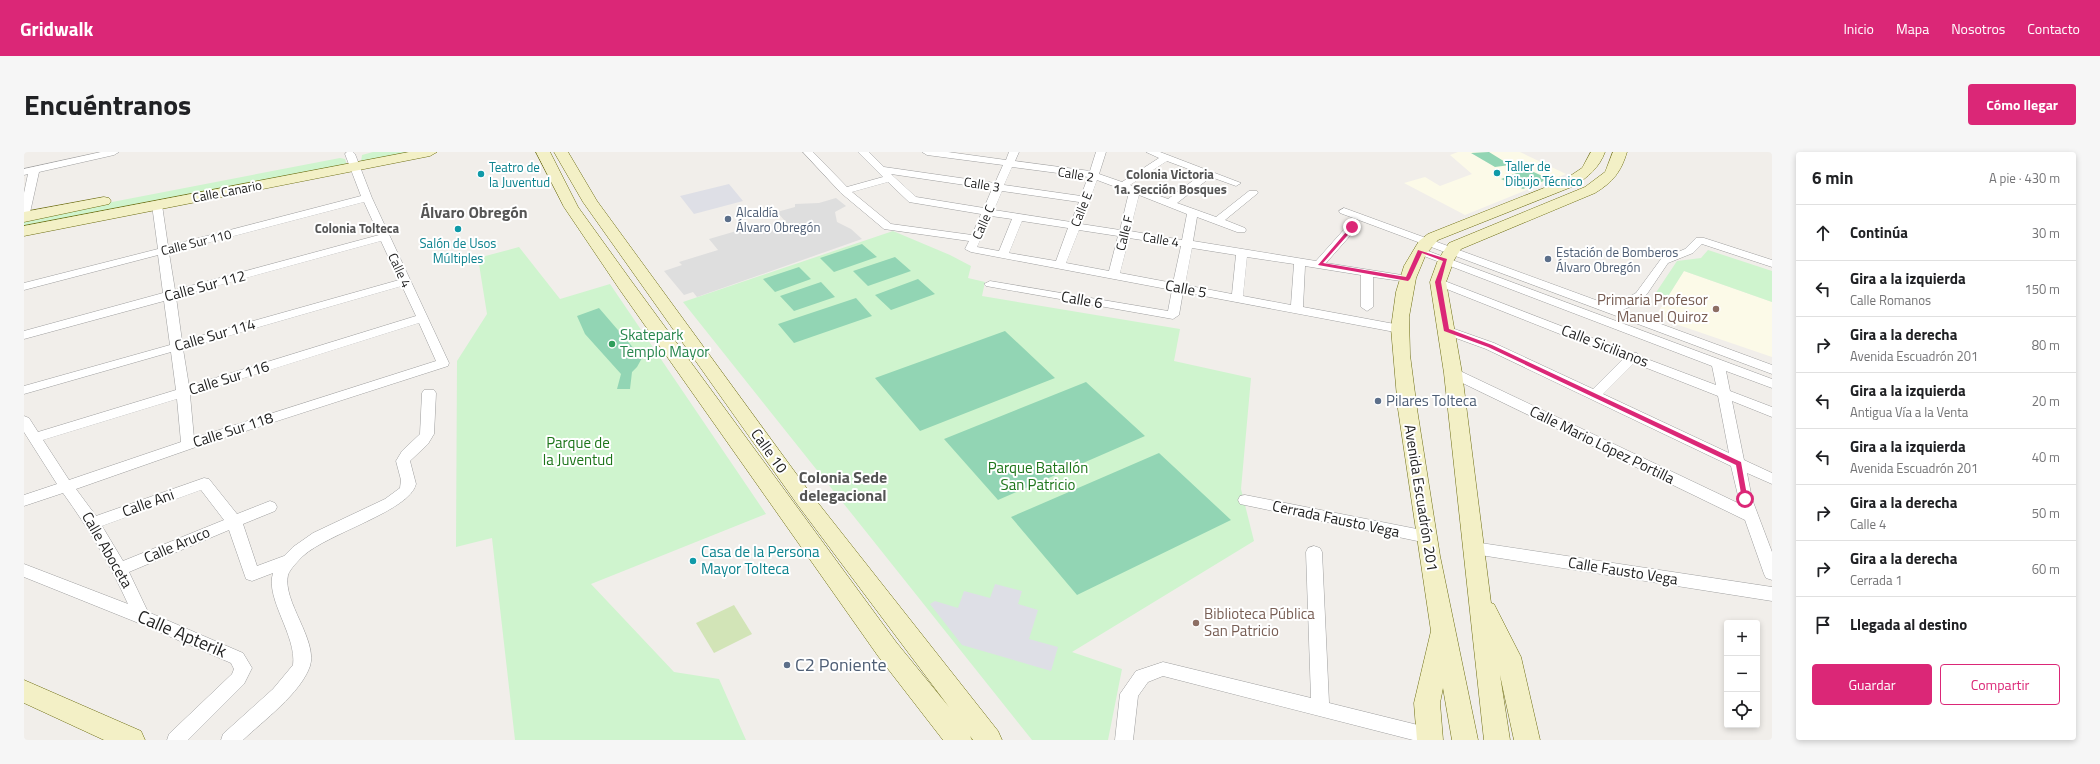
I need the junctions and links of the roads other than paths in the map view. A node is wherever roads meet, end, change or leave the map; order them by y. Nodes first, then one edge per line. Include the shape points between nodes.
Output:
1 (114, 152) edge
2 (430, 152) edge
3 (542, 152) edge
4 (561, 152) edge
5 (808, 152) edge
6 (863, 152) edge
7 (927, 152) edge
8 (1014, 152) edge
9 (1101, 152) edge
10 (1151, 152) edge
11 (1620, 152) edge
12 (964, 155) edge
13 (1594, 155) edge
14 (83, 156) edge
15 (355, 158) edge
16 (1166, 158) junction
17 (1008, 164) junction
18 (880, 169) junction
19 (29, 171) edge
20 (1209, 174) junction
21 (1094, 175) junction
22 (891, 178) junction
23 (1236, 183) dead end
24 (1122, 186) junction
25 (998, 187) junction
26 (1135, 190) junction
27 (845, 191) junction
28 (1252, 193) dead end
29 (367, 198) junction
30 (1084, 200) junction
31 (1170, 204) junction
32 (157, 205) junction
33 (988, 211) junction
34 (1344, 211) dead end
35 (1193, 212) junction
36 (24, 216) edge
37 (1019, 216) junction
38 (1217, 221) junction
39 (1073, 225) junction
40 (1462, 226) junction
41 (1352, 227) dead end
42 (1241, 230) dead end
43 (24, 231) edge
44 (1123, 233) junction
45 (1480, 235) junction
46 (385, 237) junction
47 (1186, 243) junction
48 (973, 244) junction
49 (1423, 247) junction
50 (164, 250) junction
51 (1242, 252) junction
52 (1003, 255) junction
53 (1448, 256) junction
54 (1300, 261) junction
55 (1319, 264) junction
56 (1772, 264) edge
57 (1060, 265) junction
58 (1367, 272) junction
59 (1114, 275) junction
60 (1408, 279) junction
61 (406, 282) junction
62 (1438, 282) junction
63 (990, 284) dead end
64 (24, 287) edge
65 (1177, 287) junction
66 (169, 296) junction
67 (1237, 298) junction
68 (1368, 307) dead end
69 (1297, 309) junction
70 (1614, 310) junction
71 (423, 318) junction
72 (1400, 329) junction
73 (1446, 330) junction
74 (24, 335) edge
75 (1657, 340) junction
76 (177, 346) junction
77 (1633, 356) junction
78 (443, 362) joint
79 (1718, 364) junction
80 (1772, 370) edge
81 (1453, 373) junction
82 (1772, 384) edge
83 (24, 390) edge
84 (183, 392) junction
85 (429, 393) dead end
86 (1725, 393) junction
87 (1594, 396) junction
88 (1772, 412) edge
89 (24, 421) edge
90 (35, 438) junction
91 (188, 445) junction
92 (1739, 464) junction
93 (1772, 479) edge
94 (66, 486) junction
95 (24, 500) edge
96 (1245, 500) dead end
97 (270, 507) dead end
98 (1750, 516) junction
99 (234, 521) junction
100 (93, 523) junction
101 (1427, 538) junction
102 (1474, 548) junction
103 (1314, 552) dead end
104 (290, 560) junction
105 (120, 569) junction
106 (24, 570) edge
107 (1772, 574) edge
108 (1772, 594) edge
109 (1480, 599) junction
110 (142, 617) junction
111 (1442, 628) junction
112 (24, 691) edge
113 (1320, 709) junction
114 (1430, 738) edge
115 (132, 740) edge
116 (176, 740) edge
117 (230, 740) edge
118 (959, 740) edge
119 (989, 740) edge
120 (1124, 740) edge
121 (1465, 740) edge
122 (1497, 740) edge
123 (1527, 740) edge

1 - 14 street
2 - 15 street, Calle Canario
3 - 118 street, Calle 10 via 571,207 631,292 887,649
4 - 119 street, Calle 10 via 595,208 804,499
5 - 27 street, Calle 5
6 - 18 street
7 - 12 street, Calle 2
8 - 17 street, Calle C
9 - 21 street, Calle E
10 - 16 street
11 - 45 street via 1617,166 1609,178 1590,190
12 - 17 street, Calle 2
13 - 40 street via 1588,172 1569,183
14 - 19 street
15 - 29 street, Calle 4
15 - 32 street, Calle Canario
15 - 36 street, Calle Canario
16 - 20 street
16 - 24 street
17 - 21 street, Calle 2
17 - 25 street, Calle C
18 - 22 street
18 - 25 street, Calle 3
19 - 36 street
20 - 23 street
20 - 31 street
21 - 24 street, Calle 2
21 - 30 street, Calle E
22 - 27 street
22 - 33 street, Calle 4 via 913,200
24 - 26 street, Calle 2
25 - 30 street, Calle 3
25 - 33 street, Calle C
26 - 31 street, Calle 2
26 - 44 street, Calle F
27 - 48 street, Calle 5 via 888,227
28 - 38 street
29 - 46 street, Calle 4
29 - 50 street, Calle Sur 110
30 - 39 street, Calle E
31 - 35 street, Calle 2
32 - 43 street, Calle Canario
32 - 50 street
33 - 37 street, Calle 4
33 - 48 street, Calle C
34 - 49 street
35 - 38 street, Calle 2
35 - 47 street
37 - 39 street, Calle 4
37 - 52 street
38 - 42 street, Calle 2
39 - 44 street, Calle 4
39 - 57 street, Calle E
40 - 45 street
40 - 49 street
41 - 55 street
44 - 47 street, Calle 4
44 - 59 street, Calle F
45 - 53 street via 1455,246
46 - 61 street, Calle 4
46 - 66 street, Calle Sur 112
47 - 51 street, Calle 4
47 - 65 street
48 - 52 street, Calle 5
49 - 53 street
49 - 60 street, Avenida Escuadrón 201
50 - 64 street, Calle Sur 110
50 - 66 street
51 - 54 street, Calle 4
51 - 67 street
52 - 57 street, Calle 5
53 - 62 street
53 - 70 street
53 - 75 street
54 - 55 street, Calle 4
54 - 69 street
55 - 58 street, Calle 4
56 - 70 street via 1700,240 1694,249 1670,258 1662,264 1643,292 1633,301
57 - 59 street, Calle 5
58 - 60 street, Calle 4
58 - 68 street
59 - 65 street, Calle 5
60 - 72 street, Avenida Escuadrón 201 via 1402,303
61 - 71 street, Calle 4
61 - 76 street, Calle Sur 114
62 - 73 street
62 - 77 street, Calle Sicilianos
63 - 65 street, Calle 6 via 1173,315
65 - 67 street, Calle 5
66 - 74 street, Calle Sur 112
66 - 76 street
67 - 69 street, Calle 5
69 - 72 street, Calle 5
70 - 75 street
70 - 80 street
71 - 78 street, Calle 4
71 - 84 street, Calle Sur 116
72 - 101 street, Avenida Escuadrón 201 via 1405,392
73 - 81 street
73 - 87 street via 1490,346
75 - 79 street
76 - 83 street, Calle Sur 114
76 - 84 street
77 - 86 street, Calle Sicilianos
77 - 87 street
78 - 91 street, Calle Sur 118
79 - 82 street
79 - 86 street
81 - 98 street, Calle Mario López Portilla
81 - 102 street
84 - 90 street, Calle Sur 116
84 - 91 street
85 - 104 street via 428,432 403,461 408,489 392,502 300,548
86 - 88 street, Calle Sicilianos
86 - 92 street
87 - 92 street
89 - 90 street, Calle Aboceta
90 - 94 street, Calle Aboceta
91 - 94 street, Calle Sur 118
92 - 93 street
92 - 98 street
94 - 95 street, Calle Sur 118
94 - 100 street, Calle Aboceta
96 - 101 street, Cerrada Fausto Vega
97 - 99 street, Calle Aruco
98 - 107 street
99 - 100 street, Calle Ani via 204,483
99 - 104 street via 252,575
99 - 105 street, Calle Aruco
100 - 105 street, Calle Aboceta
101 - 111 street, Avenida Escuadrón 201
102 - 108 street, Calle Fausto Vega
102 - 109 street
103 - 113 street
104 - 117 street via 280,574 280,587 301,651 302,665 293,680
105 - 110 street, Calle Aboceta
106 - 110 street, Calle Apterik
109 - 122 street via 1488,684
109 - 123 street via 1509,657
110 - 116 street, Calle Apterik via 238,658 243,668 238,679
111 - 114 street via 1427,703
111 - 121 street, Avenida Escuadrón 201
112 - 115 street
113 - 114 street
113 - 120 street via 1163,669 1142,676 1129,694

